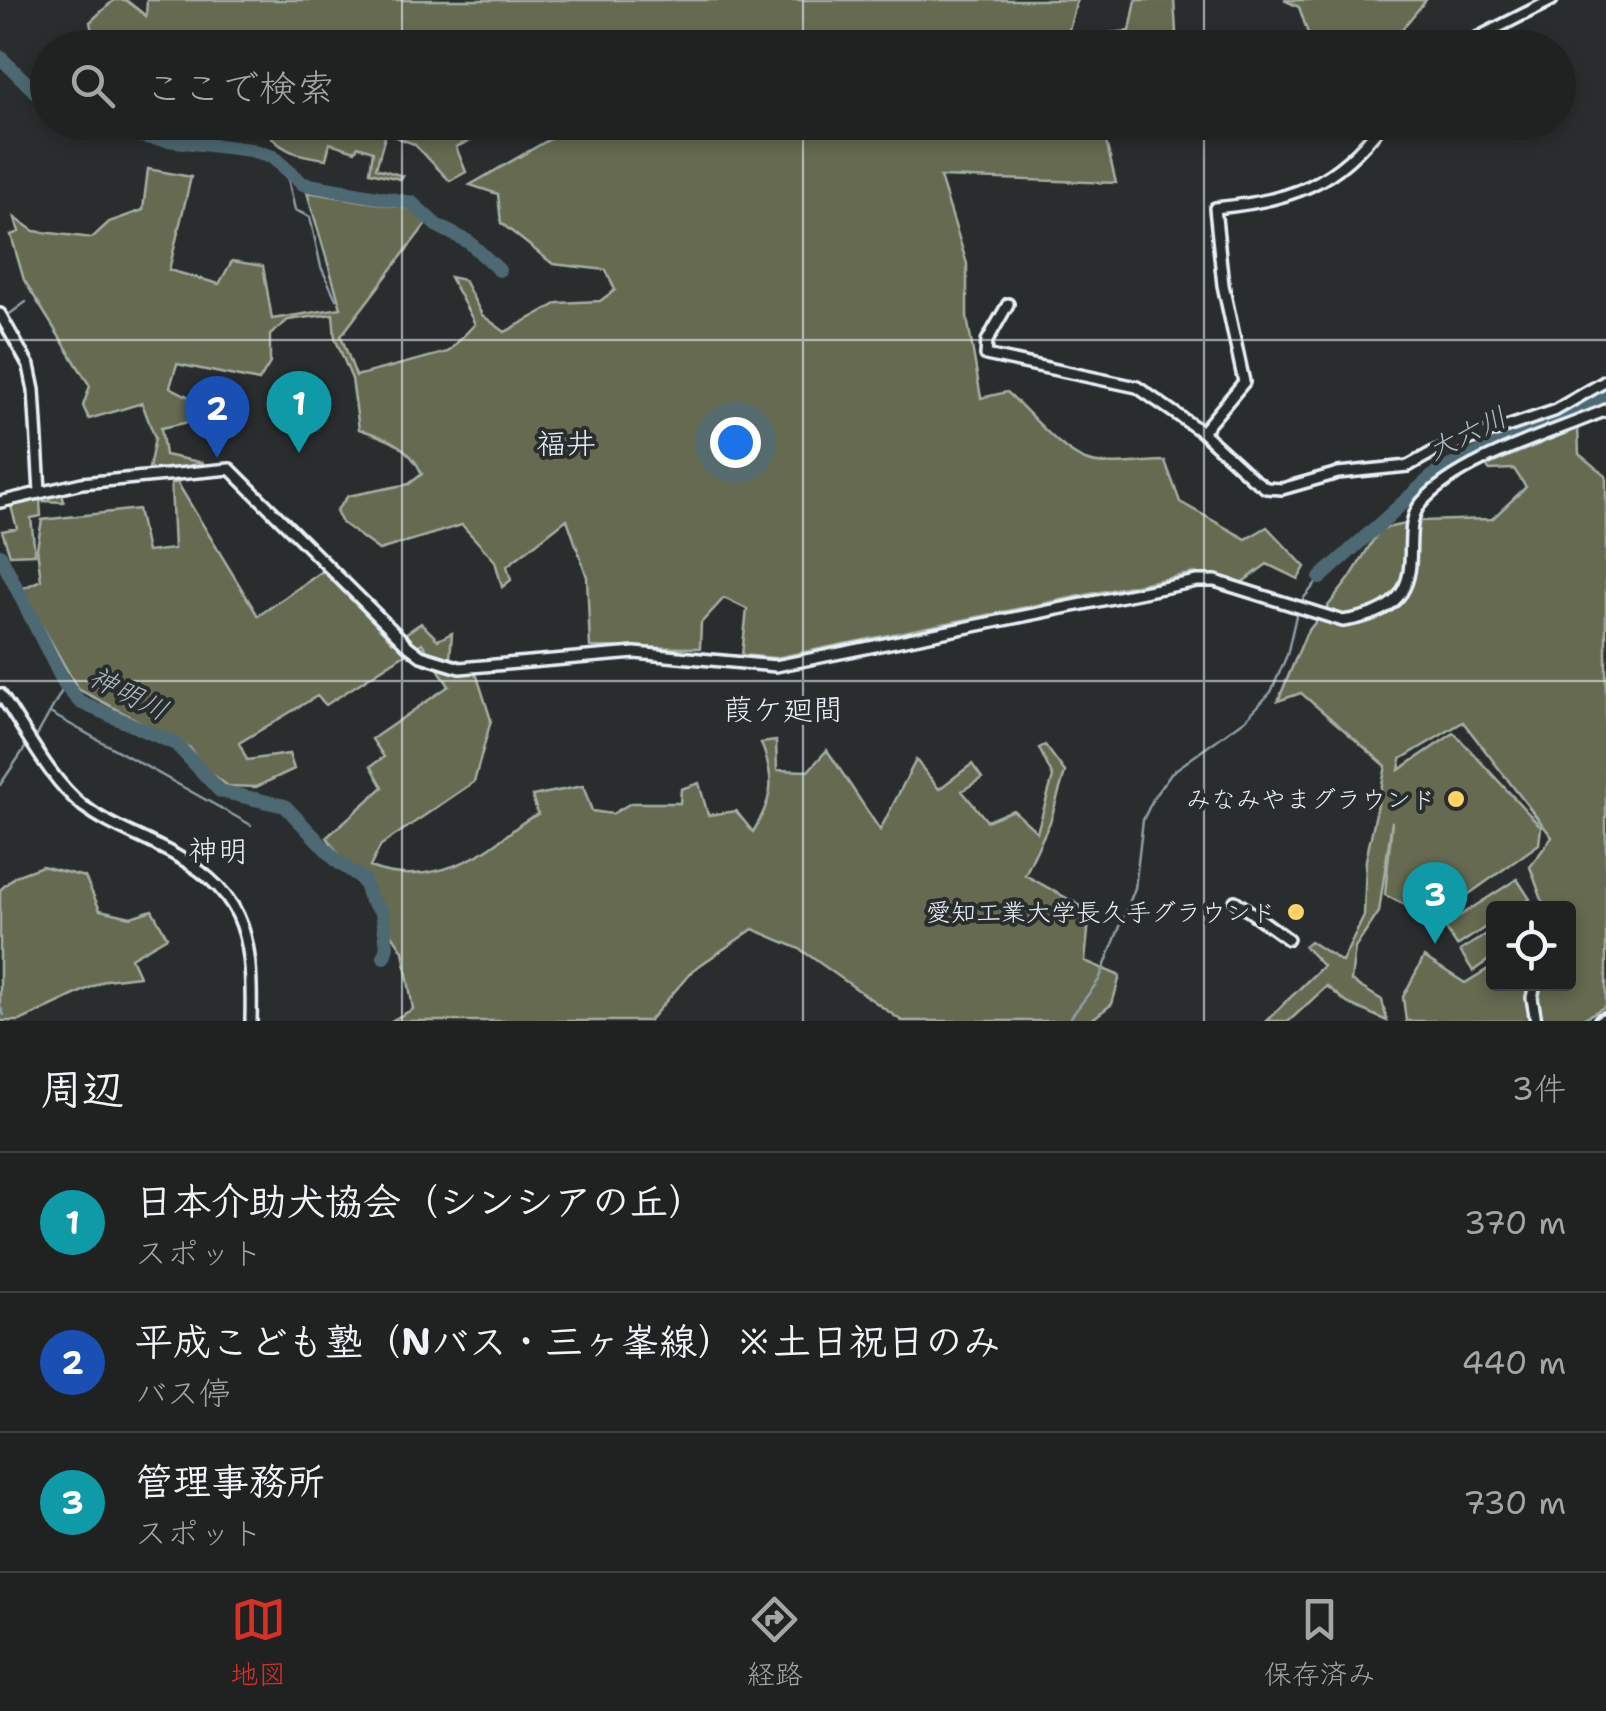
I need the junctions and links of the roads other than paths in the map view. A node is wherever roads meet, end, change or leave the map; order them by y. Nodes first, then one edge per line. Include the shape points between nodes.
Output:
1 (1552, 0) edge
2 (1493, 30) edge
3 (1370, 140) edge
4 (1008, 304) dead end
5 (0, 314) edge
6 (1606, 381) edge
7 (1606, 410) edge
8 (1202, 432) junction
9 (40, 492) junction
10 (0, 502) edge
11 (0, 694) edge
12 (1235, 902) dead end
13 (1288, 939) dead end
14 (1533, 991) edge
15 (252, 1021) edge
16 (1536, 1021) edge

1 - 2 street
3 - 8 street via 1309,190 1215,208 1244,382
4 - 8 street via 986,356 1138,387
5 - 9 street via 34,390
6 - 8 street via 1554,411 1408,466 1338,473 1282,489 1266,488
7 - 9 street via 1473,467 1430,494 1414,515 1407,584 1365,617 1312,614 1197,581 776,666 635,654 460,668 408,646 230,469
9 - 10 street
11 - 15 street via 78,802 198,868 225,892 251,950
12 - 13 street
14 - 16 street

